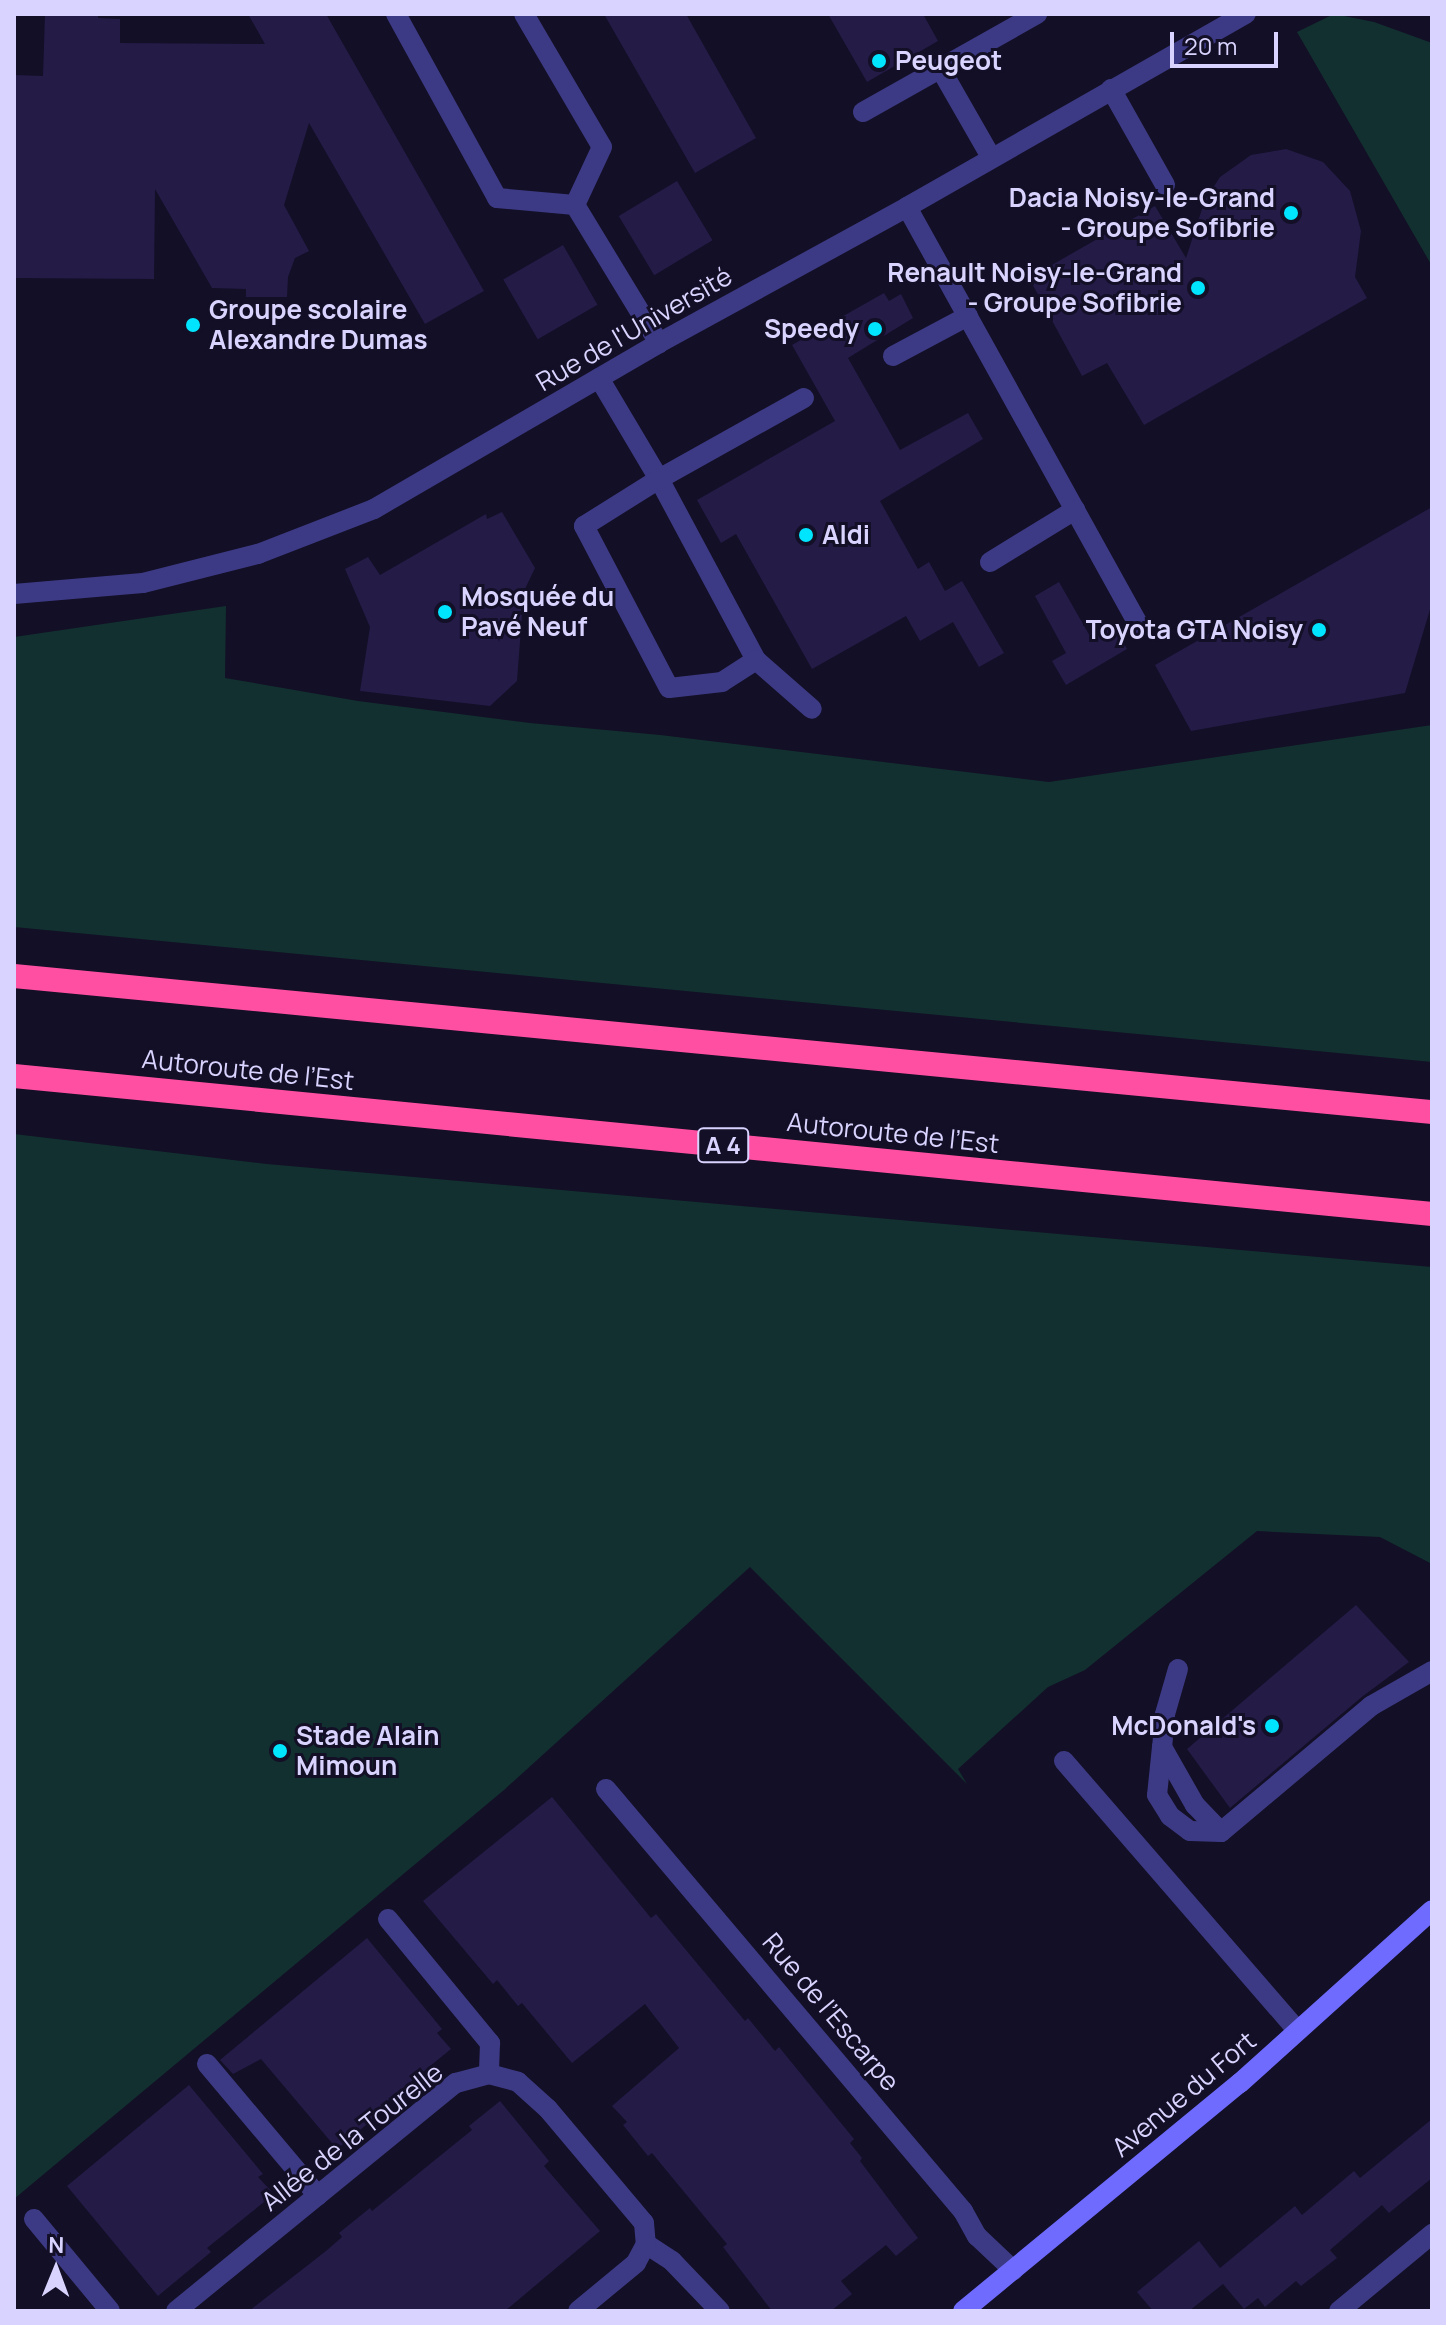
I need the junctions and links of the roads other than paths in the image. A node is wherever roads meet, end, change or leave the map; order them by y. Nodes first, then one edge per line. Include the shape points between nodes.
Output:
1 (396, 14) edge
2 (524, 14) edge
3 (1037, 14) edge
4 (1246, 14) edge
5 (940, 68) junction
6 (1111, 89) junction
7 (863, 112) dead end
8 (991, 157) junction
9 (1165, 185) dead end
10 (575, 205) junction
11 (907, 207) junction
12 (968, 316) junction
13 (659, 343) junction
14 (893, 356) dead end
15 (599, 378) junction
16 (804, 398) dead end
17 (659, 479) junction
18 (1075, 510) junction
19 (990, 562) dead end
20 (14, 594) edge
21 (1140, 627) dead end
22 (756, 660) junction
23 (812, 709) dead end
24 (14, 976) edge
25 (14, 1076) edge
26 (1432, 1112) edge
27 (1432, 1214) edge
28 (1178, 1669) dead end
29 (1432, 1671) edge
30 (1162, 1747) junction
31 (1064, 1761) dead end
32 (606, 1789) dead end
33 (1221, 1832) junction
34 (1432, 1910) edge
35 (388, 1919) dead end
36 (1297, 2030) junction
37 (207, 2064) dead end
38 (489, 2074) junction
39 (318, 2196) junction
40 (34, 2219) dead end
41 (1432, 2234) edge
42 (646, 2244) junction
43 (1013, 2270) junction
44 (110, 2311) edge
45 (176, 2311) edge
46 (578, 2311) edge
47 (720, 2311) edge
48 (963, 2311) edge
49 (1339, 2311) edge

1 - 10 street via 497,198
2 - 10 street via 602,147
3 - 5 street
4 - 6 street, Rue de l'Université
5 - 7 street
5 - 8 street
6 - 8 street, Rue de l'Université
6 - 9 street
8 - 11 street, Rue de l'Université
10 - 13 street
11 - 12 street
11 - 13 street, Rue de l'Université
12 - 14 street
12 - 18 street
13 - 15 street, Rue de l'Université
15 - 17 street
15 - 20 street, Rue de l'Université via 374,509 258,554 143,583
16 - 17 street
17 - 22 street
17 - 22 street via 584,526 669,688 722,682
18 - 19 street
18 - 21 street
22 - 23 street
24 - 26 highway
25 - 27 highway, Autoroute de l’Est / A 4
28 - 30 street
29 - 33 street via 1371,1706
30 - 33 street via 1195,1805
30 - 33 street via 1157,1795 1170,1816 1190,1831
31 - 36 street
32 - 43 street, Rue de l’Escarpe via 963,2211 977,2236
34 - 36 main road, Avenue du Fort
35 - 38 street via 490,2043
36 - 43 main road, Avenue du Fort
37 - 39 street
38 - 39 street, Allée de la Tourelle via 456,2083
38 - 42 street via 518,2082 548,2109 644,2223
39 - 45 street, Allée de la Tourelle
40 - 44 street
41 - 49 street
42 - 46 street via 636,2263
42 - 47 street via 672,2261
43 - 48 main road, Avenue du Fort

